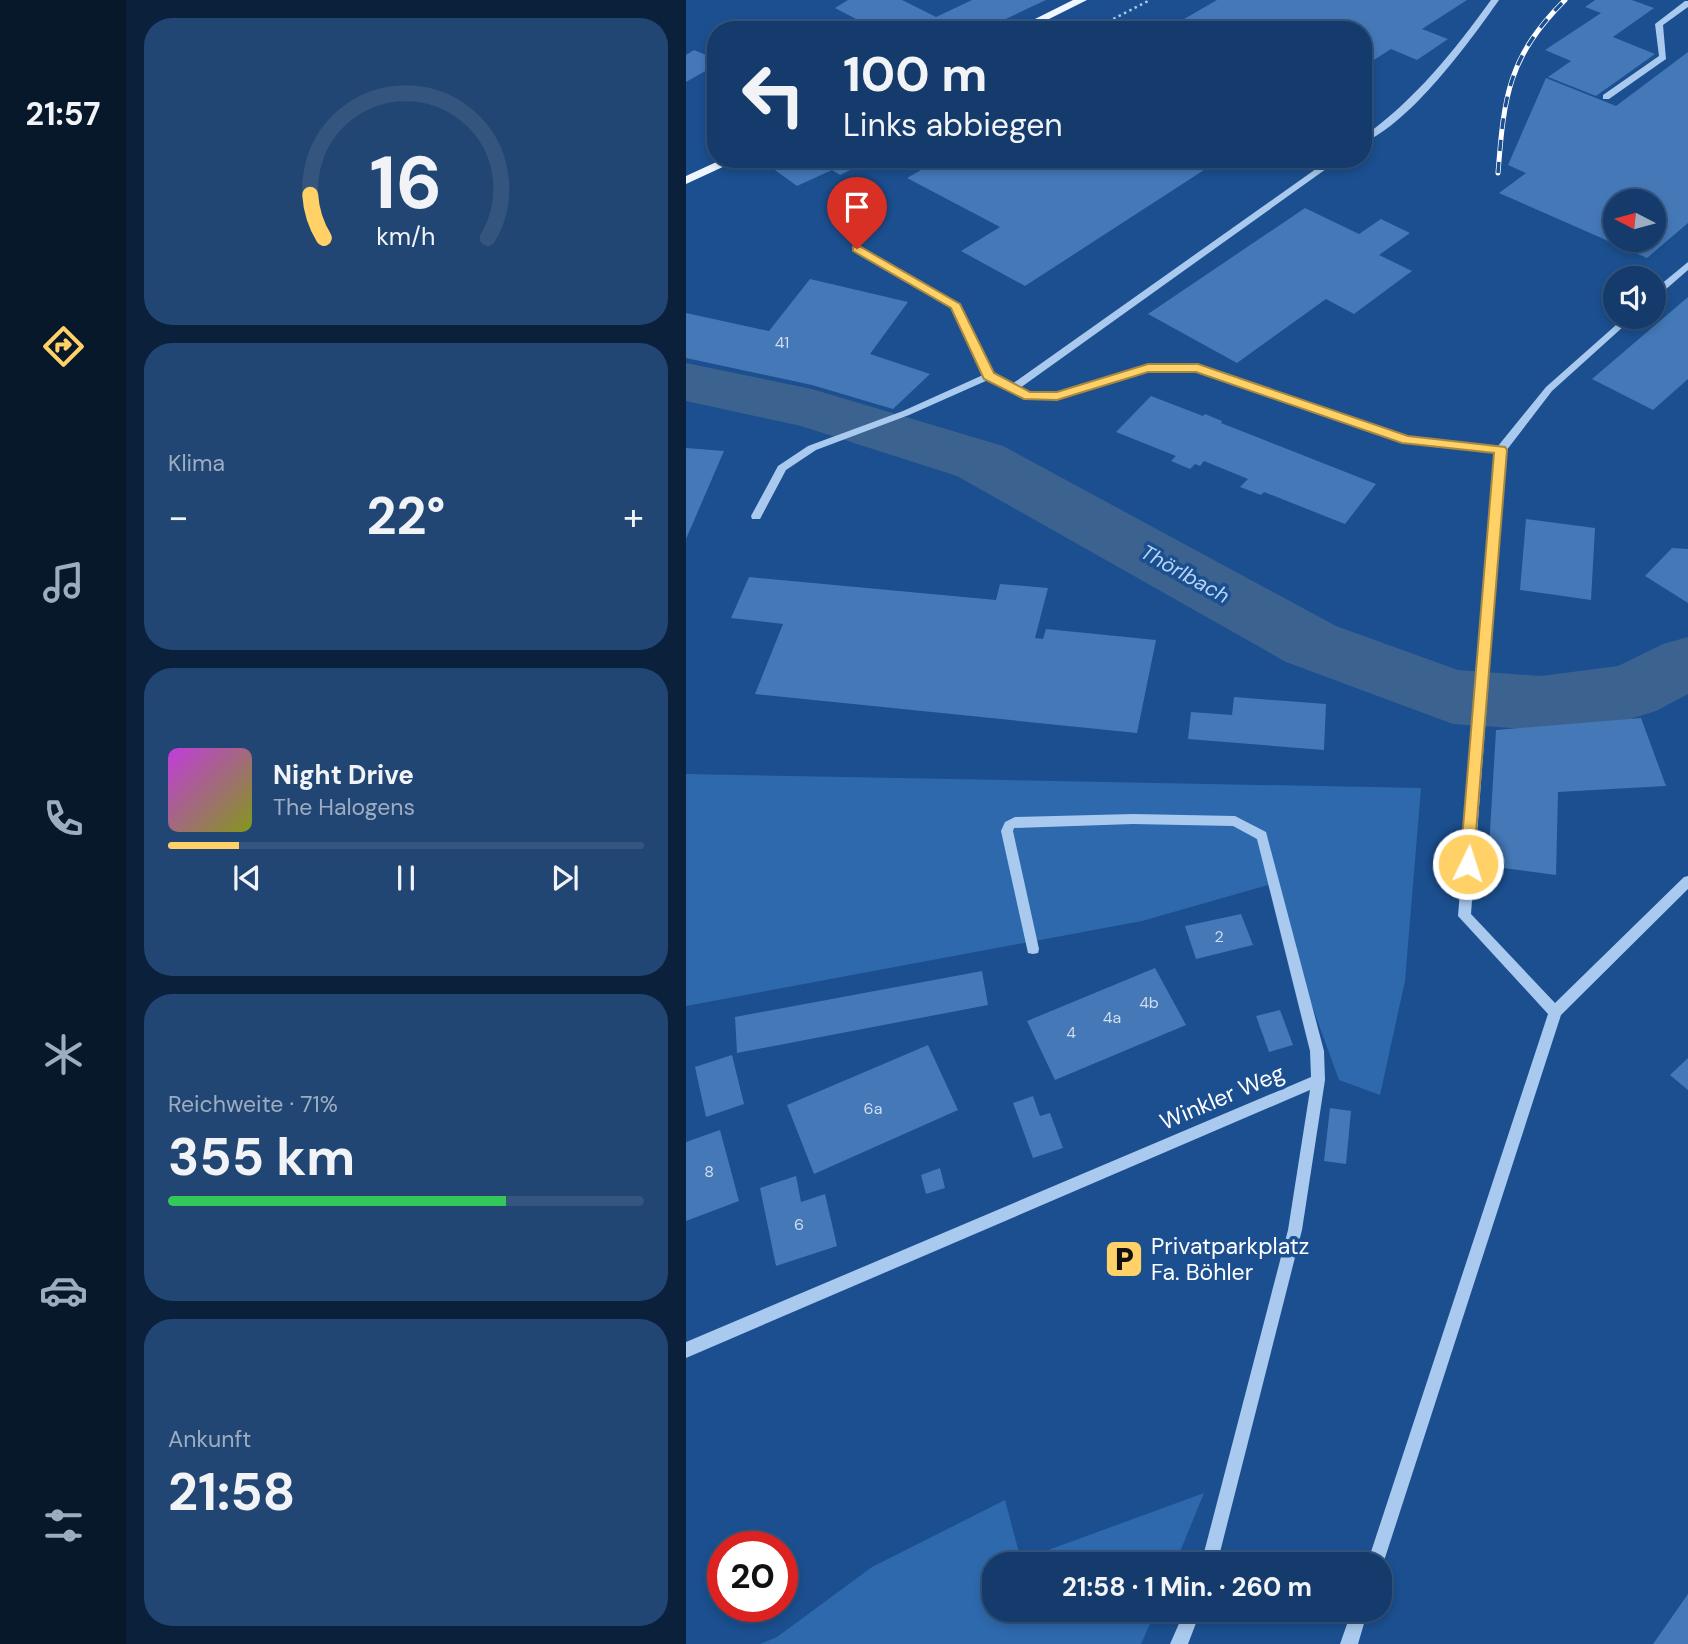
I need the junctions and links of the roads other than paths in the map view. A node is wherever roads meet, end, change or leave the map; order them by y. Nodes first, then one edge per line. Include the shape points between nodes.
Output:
1 (1082, 0) edge
2 (1495, 0) edge
3 (1688, 3) edge
4 (1037, 21) edge
5 (1606, 97) dead end
6 (1372, 136) edge
7 (713, 168) edge
8 (1323, 168) edge
9 (686, 180) edge
10 (857, 249) dead end
11 (1688, 265) edge
12 (1666, 284) edge
13 (1616, 329) edge
14 (988, 376) junction
15 (1012, 389) junction
16 (1501, 450) junction
17 (756, 516) dead end
18 (1688, 881) edge
19 (1033, 949) dead end
20 (1555, 1012) junction
21 (1318, 1080) junction
22 (686, 1350) edge
23 (1212, 1552) edge
24 (1379, 1552) edge
25 (1188, 1622) edge
26 (1356, 1622) edge
27 (1179, 1644) edge
28 (1349, 1644) edge

1 - 4 main road
2 - 6 street via 1438,73
3 - 5 street via 1658,24 1664,57
7 - 9 main road
8 - 15 street
10 - 14 street via 956,306
11 - 12 street
13 - 16 street via 1549,389
14 - 15 street
14 - 17 street via 811,448 782,468
15 - 16 street via 1028,396 1057,396 1148,368 1198,368 1406,440
16 - 20 street via 1464,916
18 - 20 street
19 - 21 street via 1009,825 1132,819 1244,824 1262,836 1317,1051
20 - 24 street
21 - 22 street, Winkler Weg
21 - 23 street via 1295,1230
25 - 27 street
26 - 28 street

